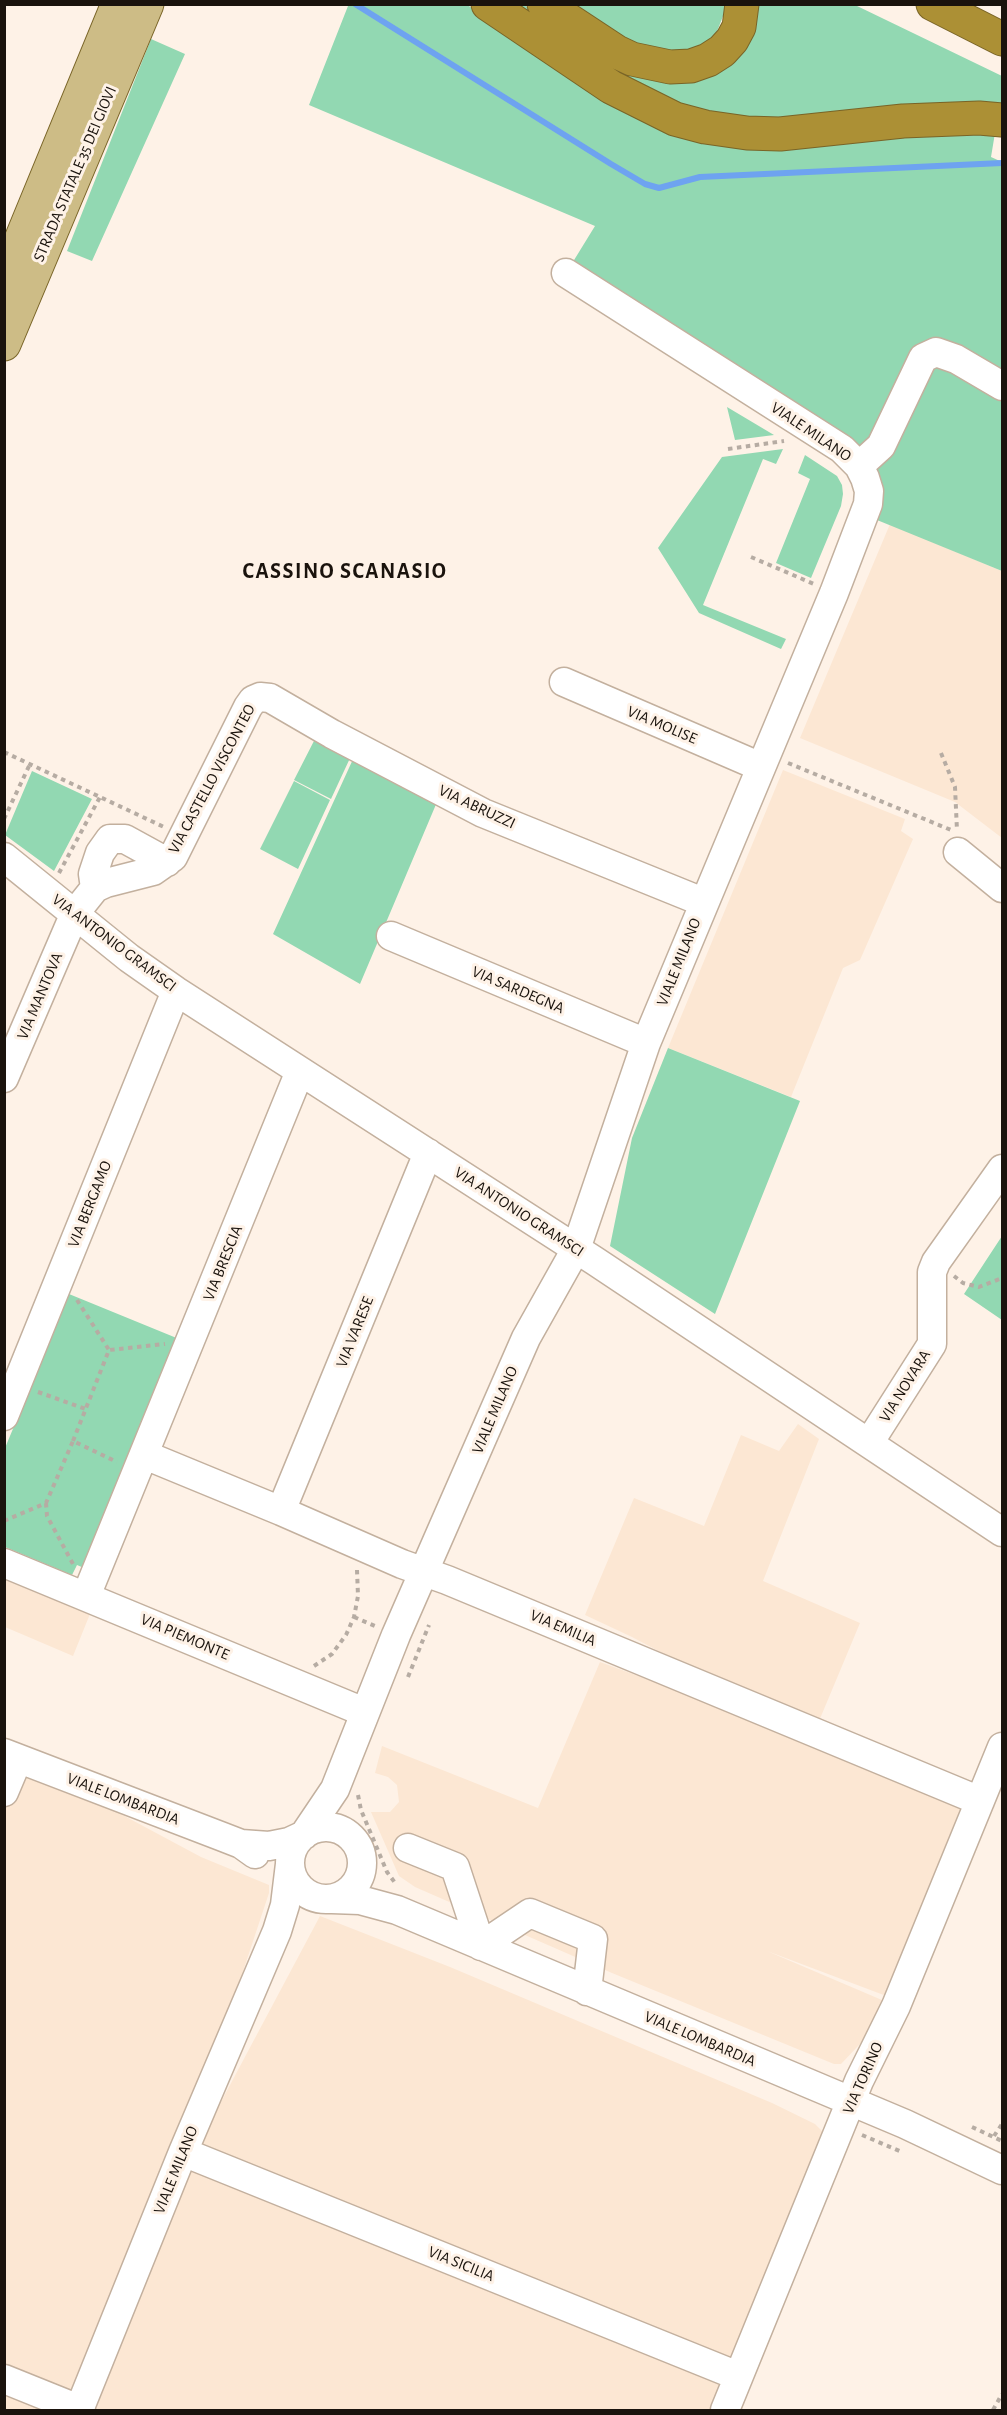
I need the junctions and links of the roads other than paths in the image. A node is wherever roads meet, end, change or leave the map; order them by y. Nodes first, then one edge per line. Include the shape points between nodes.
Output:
1 (118, 4) edge
2 (147, 4) edge
3 (158, 4) edge
4 (488, 4) edge
5 (544, 4) edge
6 (742, 4) edge
7 (933, 4) edge
8 (1002, 39) edge
9 (1002, 120) edge
10 (72, 182) junction
11 (566, 273) dead end
12 (4, 281) edge
13 (4, 344) edge
14 (1002, 386) edge
15 (859, 466) junction
16 (564, 682) dead end
17 (260, 697) joint
18 (764, 760) junction
19 (958, 852) dead end
20 (4, 857) edge
21 (167, 861) junction
22 (4, 868) edge
23 (95, 888) junction
24 (1002, 888) edge
25 (57, 899) junction
26 (703, 902) junction
27 (391, 936) dead end
28 (177, 991) junction
29 (646, 1043) junction
30 (300, 1071) junction
31 (4, 1078) edge
32 (428, 1154) junction
33 (1002, 1169) edge
34 (576, 1250) junction
35 (4, 1416) edge
36 (869, 1443) junction
37 (142, 1463) junction
38 (281, 1510) junction
39 (1002, 1532) edge
40 (4, 1563) edge
41 (425, 1571) junction
42 (89, 1588) junction
43 (364, 1712) junction
44 (1002, 1747) edge
45 (11, 1756) edge
46 (339, 1779) junction
47 (4, 1792) edge
48 (980, 1801) junction
49 (304, 1835) junction
50 (241, 1844) junction
51 (358, 1848) junction
52 (408, 1848) dead end
53 (292, 1875) junction
54 (330, 1899) junction
55 (397, 1910) junction
56 (277, 1931) junction
57 (481, 1947) junction
58 (587, 1992) junction
59 (846, 2114) junction
60 (183, 2152) junction
61 (998, 2159) edge
62 (738, 2376) junction
63 (4, 2379) edge
64 (80, 2410) edge
65 (725, 2410) edge

1 - 12 main road, STRADA STATALE 35 DEI GIOVI
2 - 10 main road, STRADA STATALE 35 DEI GIOVI
3 - 10 main road
4 - 9 highway via 611,87 675,119 705,127 780,134 903,122
5 - 6 highway via 617,52 670,68 691,66 722,51 739,27
7 - 8 highway
10 - 13 main road, STRADA STATALE 35 DEI GIOVI
11 - 15 street, VIALE MILANO via 842,449
14 - 15 street via 956,359 936,352 924,358 881,446
15 - 18 street, VIALE MILANO via 869,491 864,518
16 - 18 street, VIA MOLISE
17 - 21 street, VIA CASTELLO VISCONTEO via 248,707
17 - 26 street, VIA ABRUZZI via 270,698 483,813
18 - 26 street, VIALE MILANO
19 - 24 street
20 - 25 street, VIA ANTONIO GRAMSCI
21 - 23 street, VIA CASTELLO VISCONTEO via 153,871
21 - 23 street via 125,839 111,839 99,853 93,874
22 - 25 street, VIA ANTONIO GRAMSCI
23 - 25 street
25 - 28 street, VIA ANTONIO GRAMSCI
25 - 31 street, VIA MANTOVA
26 - 29 street, VIALE MILANO
27 - 29 street, VIA SARDEGNA
28 - 30 street, VIA ANTONIO GRAMSCI
28 - 35 street, VIA BERGAMO
29 - 34 street, VIALE MILANO
30 - 32 street, VIA ANTONIO GRAMSCI
30 - 37 street, VIA BRESCIA
32 - 34 street, VIA ANTONIO GRAMSCI
32 - 38 street, VIA VARESE
33 - 36 street, VIA NOVARA via 936,1262 932,1272 932,1344
34 - 36 street, VIA ANTONIO GRAMSCI
34 - 41 street, VIALE MILANO via 526,1338
36 - 39 street, VIA ANTONIO GRAMSCI
37 - 38 street, VIA EMILIA
37 - 42 street, VIA BRESCIA
38 - 41 street, VIA EMILIA
40 - 42 street, VIA PIEMONTE
41 - 43 street, VIALE MILANO
41 - 48 street, VIA EMILIA
42 - 43 street, VIA PIEMONTE
43 - 46 street, VIALE MILANO
44 - 48 street, VIA TORINO
45 - 47 street
45 - 50 street, VIALE LOMBARDIA
46 - 49 street, VIALE MILANO
46 - 51 street, VIALE MILANO via 345,1815
48 - 59 street, VIA TORINO via 896,2006
49 - 50 street, VIALE LOMBARDIA via 269,1846
49 - 51 street via 334,1828 345,1833
49 - 53 street via 294,1847
50 - 53 street, VIALE LOMBARDIA
51 - 54 street via 362,1868 357,1881 346,1893
51 - 55 street, VIALE LOMBARDIA via 377,1888
52 - 57 street via 455,1867
53 - 54 street via 310,1896
53 - 56 street
54 - 55 street, VIALE LOMBARDIA via 360,1900
54 - 56 street via 305,1905
55 - 57 street, VIALE LOMBARDIA
56 - 60 street, VIALE MILANO
57 - 58 street, VIALE LOMBARDIA
57 - 58 street via 530,1913 593,1939
58 - 59 street, VIALE LOMBARDIA
59 - 61 street, VIALE LOMBARDIA via 915,2128
59 - 62 street, VIA TORINO
60 - 62 street, VIA SICILIA
60 - 64 street, VIALE MILANO
62 - 65 street, VIA TORINO
63 - 64 street

